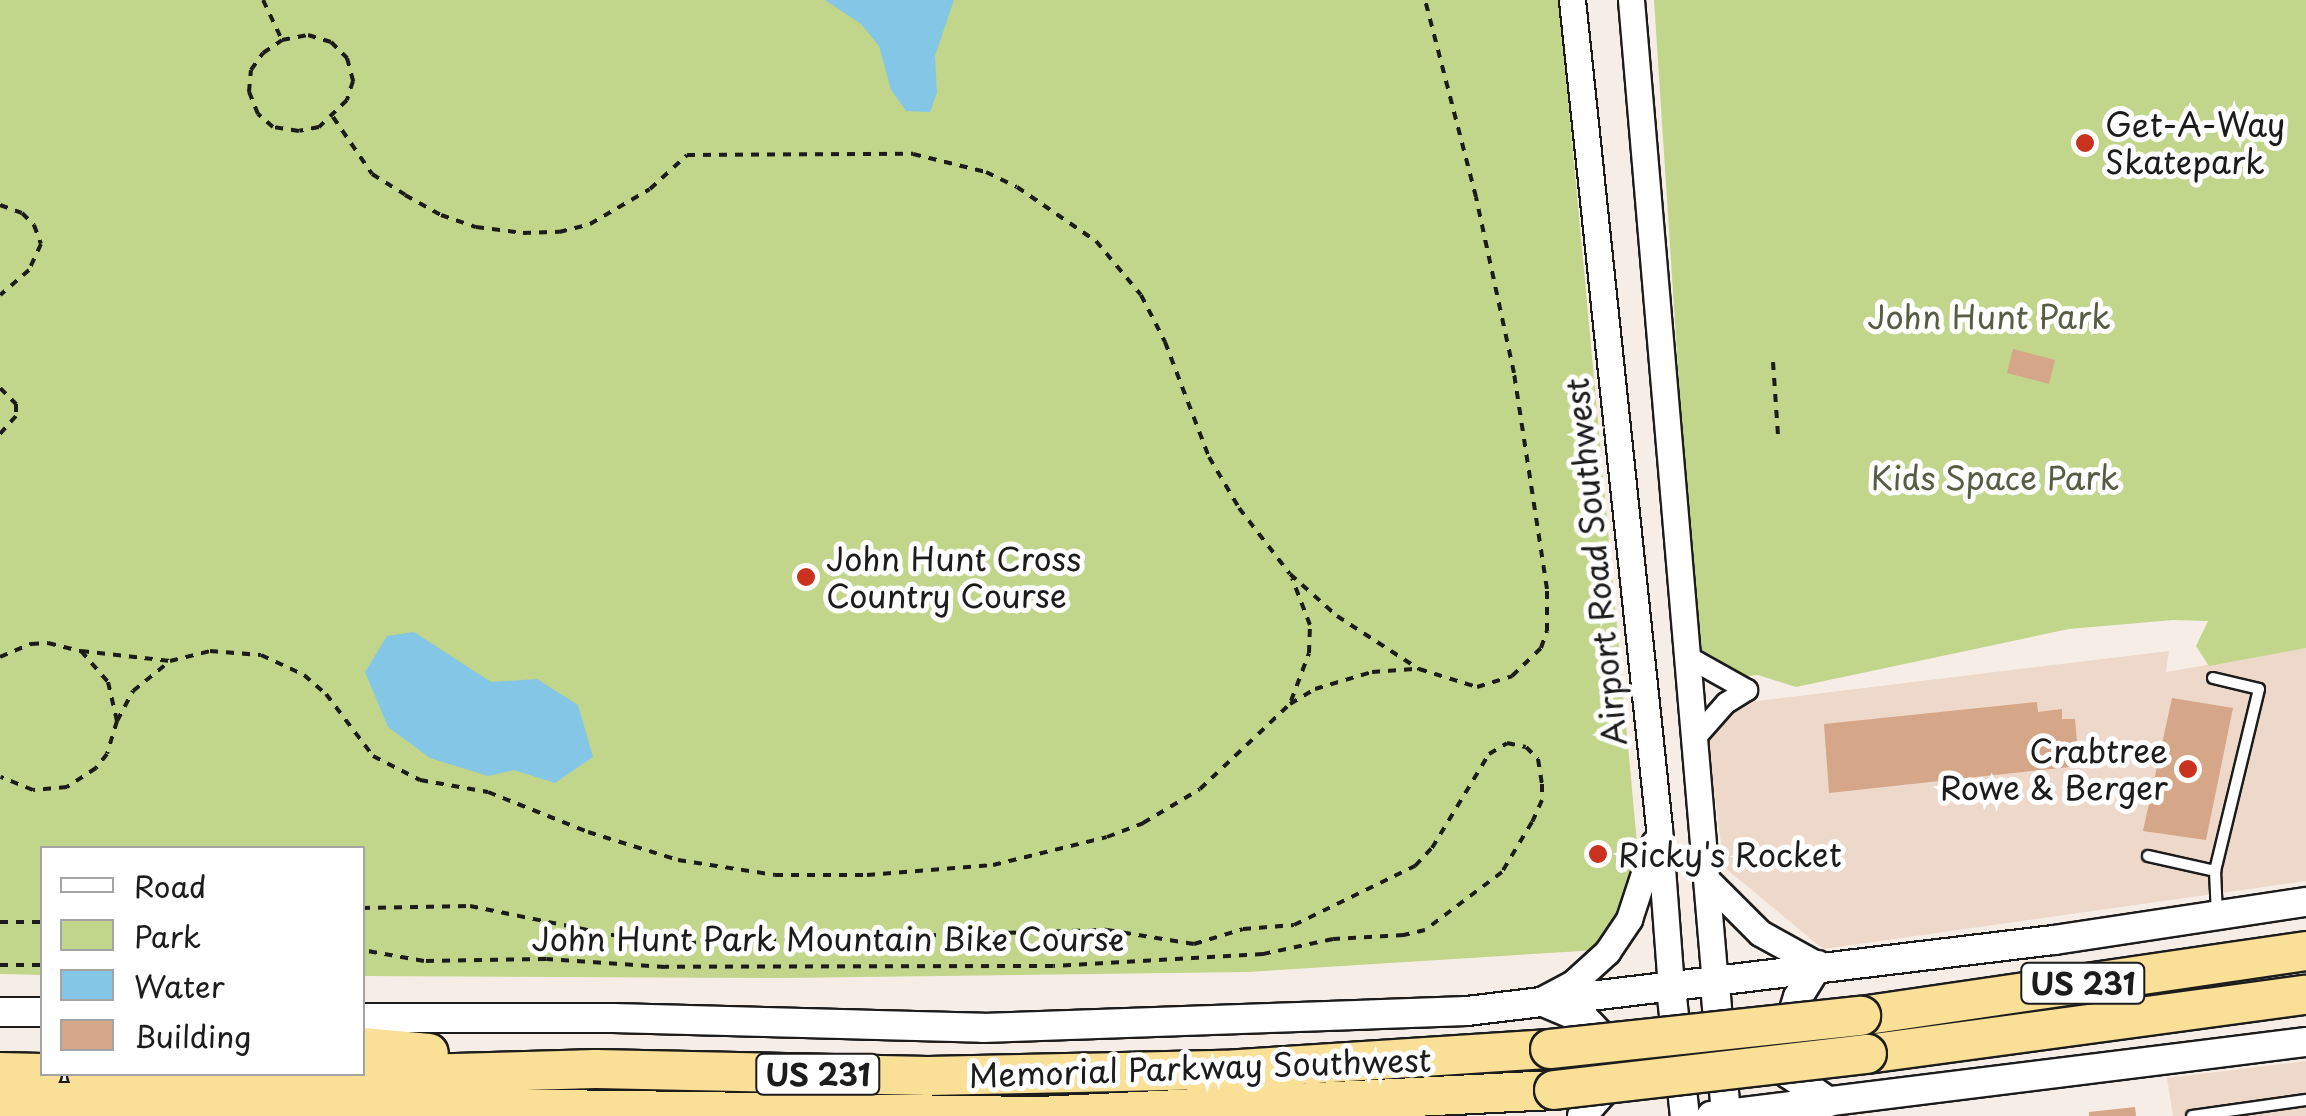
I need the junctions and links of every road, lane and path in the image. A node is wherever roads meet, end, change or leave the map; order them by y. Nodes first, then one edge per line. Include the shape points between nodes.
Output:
1 (264, 0) edge
2 (1425, 0) edge
3 (1572, 0) edge
4 (1631, 0) edge
5 (282, 40) junction
6 (333, 117) junction
7 (0, 205) edge
8 (0, 295) edge
9 (1773, 362) dead end
10 (0, 388) edge
11 (0, 434) edge
12 (1778, 436) dead end
13 (1290, 574) junction
14 (81, 651) junction
15 (0, 657) edge
16 (1688, 658) junction
17 (170, 661) junction
18 (1419, 669) junction
19 (2213, 678) dead end
20 (1290, 704) junction
21 (117, 721) junction
22 (1696, 737) junction
23 (0, 777) edge
24 (1659, 828) junction
25 (2148, 856) dead end
26 (2215, 871) junction
27 (1710, 882) junction
28 (2306, 902) edge
29 (365, 908) edge
30 (2218, 916) junction
31 (0, 922) edge
32 (40, 922) edge
33 (365, 951) edge
34 (2306, 952) edge
35 (0, 965) edge
36 (40, 965) edge
37 (1818, 965) junction
38 (1714, 984) junction
39 (1671, 988) junction
40 (2306, 995) edge
41 (1538, 1001) junction
42 (0, 1012) edge
43 (40, 1012) edge
44 (365, 1018) edge
45 (2306, 1042) edge
46 (365, 1047) edge
47 (596, 1069) junction
48 (0, 1072) edge
49 (40, 1073) edge
50 (365, 1076) edge
51 (1993, 1079) junction
52 (2306, 1100) edge
53 (0, 1102) edge
54 (1829, 1102) junction
55 (518, 1108) junction
56 (1783, 1112) edge
57 (1726, 1115) edge
58 (402, 1116) edge
59 (1582, 1116) edge
60 (1685, 1116) edge
61 (1711, 1116) edge
62 (1858, 1116) edge
63 (2192, 1116) edge

1 - 5 path
2 - 18 path via 1514,372 1548,612 1541,648 1512,676 1477,687
3 - 24 street, Airport Road Southwest
4 - 16 street
5 - 6 path via 308,35 331,42 347,58 353,81
5 - 6 path via 262,52 251,70 249,92 258,114 273,126 299,131
6 - 13 path via 372,174 405,195 440,216 524,233 590,224 650,190 687,155 873,151 986,172 1050,207 1121,266 1166,342 1209,456
7 - 8 path via 34,225 42,244 28,270
9 - 12 path
10 - 11 path via 16,404 16,416
13 - 18 path via 1336,616
13 - 20 path via 1310,625
14 - 15 path via 30,644
14 - 17 path
14 - 21 path via 108,682
16 - 22 street
16 - 22 street via 1747,690
17 - 20 path via 210,651 261,656 304,674 373,756 397,771 488,792 644,851 775,875 993,865 1107,837 1200,789
17 - 21 path via 132,691
18 - 20 path via 1341,680
19 - 26 lane via 2259,689
21 - 23 path via 107,754 67,786 33,790
22 - 27 street
24 - 39 street, Airport Road Southwest
24 - 41 street via 1628,919 1607,952 1574,982
25 - 26 lane
26 - 30 lane
27 - 37 street via 1760,933
27 - 38 street
28 - 30 main road
29 - 33 path, John Hunt Park Mountain Bike Course via 470,906 656,944 1107,930 1194,944 1242,928 1294,925 1414,866 1489,754 1507,743 1526,747 1538,759 1542,784 1537,811 1502,872 1425,930 1404,935 1332,939 1263,954 1053,966 665,967 546,959 424,961
30 - 37 main road
31 - 32 path
34 - 47 highway, Memorial Parkway Southwest / US 231, bridge via 1861,1016 1550,1049 1224,1070 928,1076
35 - 36 path
37 - 38 main road
37 - 54 main road via 1798,997 1784,1044 1789,1074
38 - 39 main road
38 - 57 main road
39 - 41 main road
39 - 60 main road, Airport Road Southwest
40 - 55 highway, Memorial Parkway Southwest / US 231, bridge via 1554,1090 1040,1116
41 - 44 main road via 1251,1022 983,1028
41 - 59 main road via 1566,1008 1599,1034 1606,1077
42 - 43 main road
45 - 51 main road
46 - 47 highway
47 - 50 highway, Memorial Parkway Southwest / US 231
48 - 49 highway
51 - 54 main road
51 - 62 main road
52 - 63 lane
53 - 55 highway, Memorial Parkway Southwest / US 231
54 - 56 main road
55 - 58 highway
56 - 57 main road
57 - 61 main road

